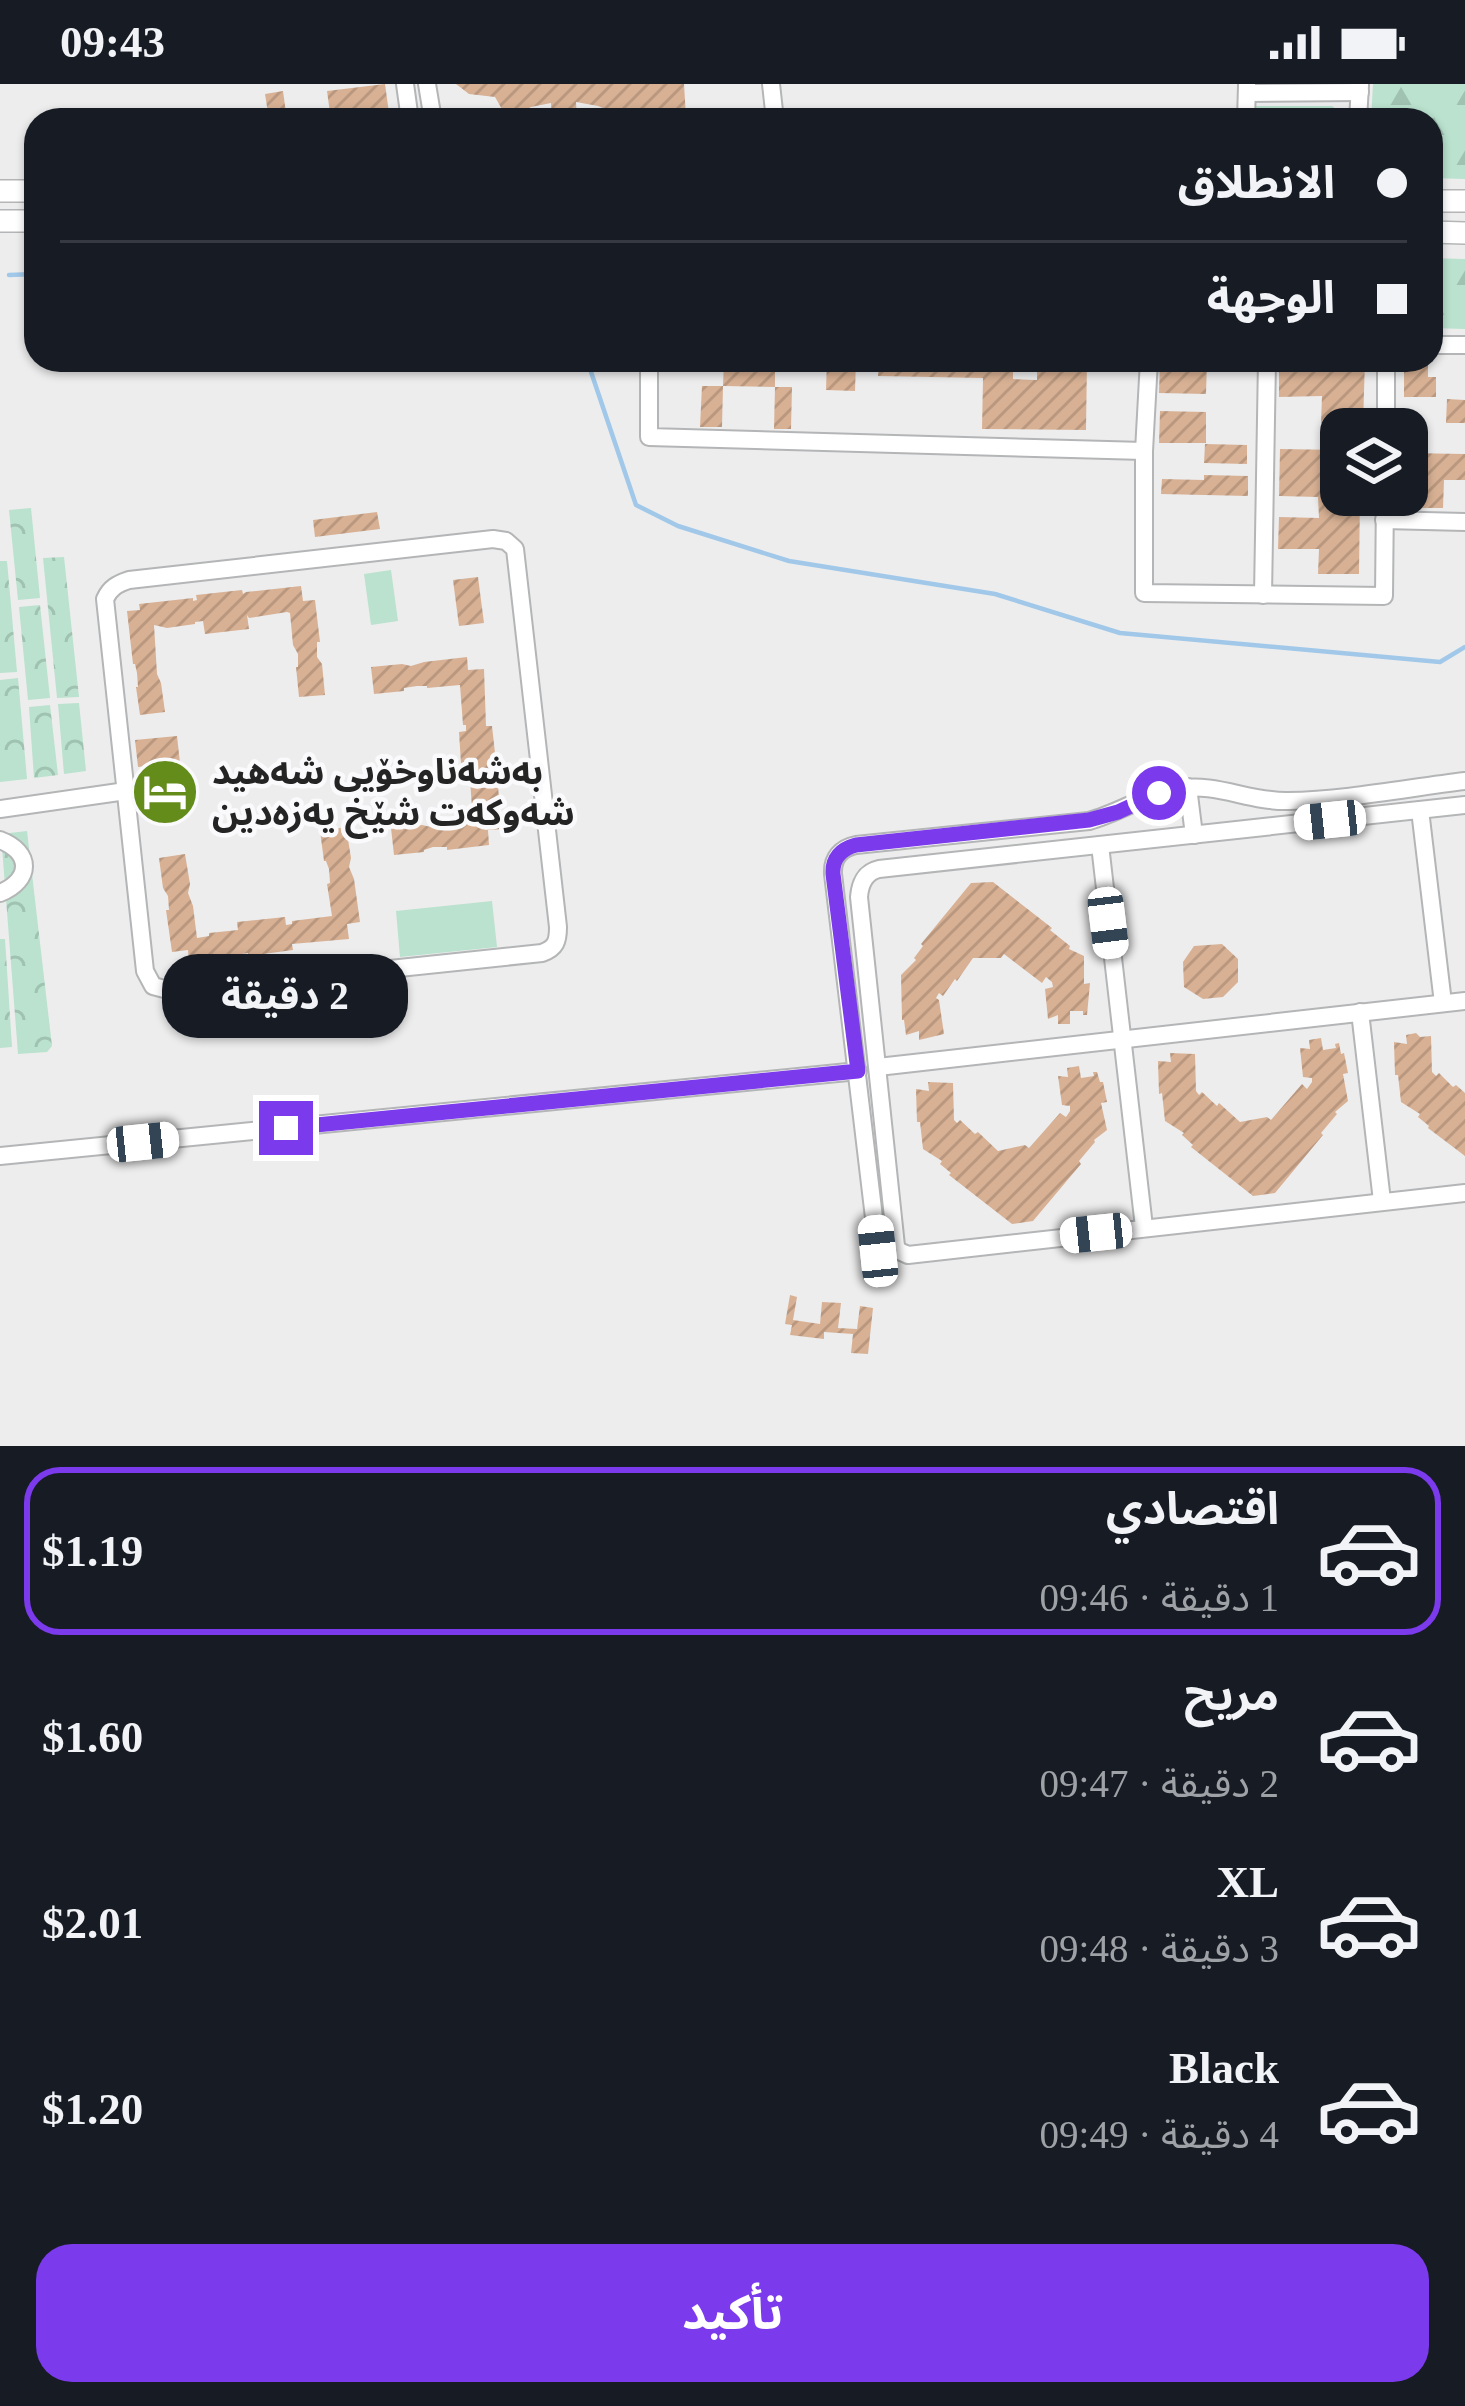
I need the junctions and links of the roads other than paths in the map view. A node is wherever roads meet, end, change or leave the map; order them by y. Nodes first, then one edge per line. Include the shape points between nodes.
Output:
1 (1247, 88) edge
2 (1360, 88) edge
3 (649, 372) edge
4 (1148, 372) edge
5 (1267, 372) edge
6 (1386, 372) edge
7 (1385, 408) edge
8 (1144, 451) junction
9 (1384, 516) edge
10 (1384, 520) junction
11 (1465, 522) edge
12 (1263, 595) junction
13 (1465, 781) edge
14 (1188, 787) junction
15 (126, 791) junction
16 (1465, 805) edge
17 (0, 809) edge
18 (1420, 810) junction
19 (1194, 835) junction
20 (0, 840) edge
21 (1100, 845) junction
22 (0, 893) edge
23 (1465, 1001) edge
24 (1444, 1003) junction
25 (1360, 1012) junction
26 (1122, 1039) junction
27 (878, 1067) junction
28 (858, 1071) junction
29 (0, 1156) edge
30 (1465, 1193) edge
31 (1382, 1201) junction
32 (1144, 1228) junction
33 (878, 1251) dead end

1 - 2 street
3 - 8 street via 649,437
4 - 8 street
5 - 12 street
6 - 7 street
8 - 12 street via 1144,593
9 - 10 street
10 - 11 street
10 - 12 street via 1384,596
13 - 14 street via 1289,801
14 - 19 street
14 - 28 street via 1089,820 843,850 833,874
15 - 15 street via 153,986 190,990 542,953 557,944 514,550 506,541 118,583 105,599
15 - 17 street
16 - 18 street
18 - 19 street
18 - 24 street
19 - 21 street
20 - 22 street via 16,848 24,871
21 - 26 street
21 - 27 street via 869,873 859,898
23 - 24 street
24 - 25 street
25 - 26 street
25 - 31 street
26 - 27 street
26 - 32 street
27 - 32 street via 902,1253
28 - 29 street
28 - 33 street
30 - 31 street
31 - 32 street

